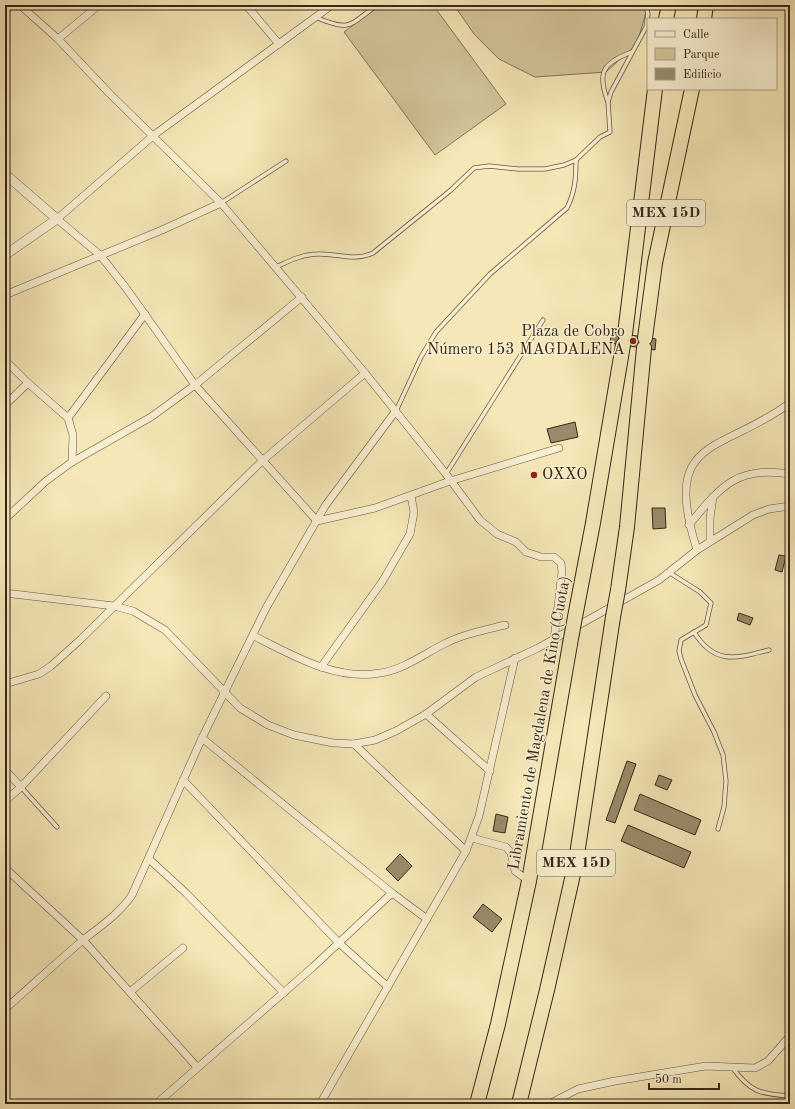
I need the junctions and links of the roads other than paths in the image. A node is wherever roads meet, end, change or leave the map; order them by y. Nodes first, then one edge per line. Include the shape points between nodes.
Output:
1 (12, 5) edge
2 (20, 5) edge
3 (98, 5) edge
4 (246, 5) edge
5 (332, 5) edge
6 (377, 5) edge
7 (646, 5) edge
8 (669, 5) edge
9 (706, 5) edge
10 (5, 12) edge
11 (315, 17) junction
12 (647, 18) edge
13 (666, 18) edge
14 (704, 18) edge
15 (647, 20) edge
16 (58, 39) junction
17 (279, 44) junction
18 (632, 52) junction
19 (655, 90) edge
20 (692, 90) edge
21 (608, 102) junction
22 (154, 135) junction
23 (576, 160) junction
24 (286, 161) dead end
25 (5, 174) edge
26 (222, 202) junction
27 (57, 219) junction
28 (5, 255) edge
29 (100, 255) junction
30 (276, 267) junction
31 (5, 295) edge
32 (302, 298) junction
33 (145, 314) junction
34 (543, 320) dead end
35 (5, 360) edge
36 (364, 373) junction
37 (28, 383) junction
38 (195, 385) junction
39 (790, 403) edge
40 (5, 405) edge
41 (395, 412) junction
42 (68, 418) junction
43 (559, 448) dead end
44 (262, 461) junction
45 (72, 462) junction
46 (790, 474) edge
47 (448, 478) junction
48 (411, 496) junction
49 (713, 497) junction
50 (790, 506) edge
51 (5, 519) edge
52 (317, 521) junction
53 (689, 524) junction
54 (710, 541) junction
55 (697, 550) junction
56 (670, 573) junction
57 (5, 593) edge
58 (114, 606) junction
59 (505, 625) dead end
60 (694, 632) junction
61 (254, 636) junction
62 (554, 640) junction
63 (769, 650) dead end
64 (515, 658) junction
65 (321, 668) junction
66 (5, 684) edge
67 (225, 694) junction
68 (106, 696) dead end
69 (426, 714) junction
70 (202, 738) junction
71 (354, 744) junction
72 (5, 770) edge
73 (490, 771) junction
74 (182, 780) junction
75 (21, 787) junction
76 (5, 801) edge
77 (57, 827) dead end
78 (718, 829) dead end
79 (472, 838) junction
80 (466, 851) junction
81 (149, 859) junction
82 (5, 868) edge
83 (529, 881) junction
84 (392, 892) junction
85 (427, 919) junction
86 (83, 940) junction
87 (339, 943) junction
88 (183, 948) dead end
89 (388, 988) junction
90 (130, 992) junction
91 (284, 993) junction
92 (5, 1009) edge
93 (790, 1036) edge
94 (731, 1066) junction
95 (197, 1067) junction
96 (790, 1096) edge
97 (156, 1104) edge
98 (320, 1104) edge
99 (477, 1104) edge
100 (519, 1104) edge
101 (549, 1104) edge

1 - 10 street
2 - 16 street
3 - 16 street
4 - 17 street
5 - 11 street
6 - 11 lane via 347,27
7 - 12 lane
8 - 13 highway
9 - 14 highway
11 - 17 street
15 - 18 lane
16 - 22 street via 109,93
17 - 22 street
18 - 21 lane
18 - 21 lane via 616,60 603,71 602,80
19 - 83 highway, Libramiento de Magdalena de Kino (Cuota) / MEX 15D, bridge via 624,340 594,523
20 - 100 highway, MEX 15D, bridge via 656,263 645,343 627,527 576,861
21 - 23 lane via 610,132 600,137
22 - 26 street
22 - 27 street
23 - 30 lane via 545,169 489,166 474,168 451,190 364,258 318,254 295,259
23 - 41 lane via 576,182 567,208 490,274 436,332
24 - 26 lane
25 - 27 street
26 - 29 street
26 - 30 street
27 - 28 street
27 - 29 street
29 - 31 street
29 - 33 street
30 - 32 street
32 - 36 street
32 - 38 street
33 - 38 street
33 - 42 street
34 - 47 lane
35 - 37 street
36 - 41 street
36 - 44 street
37 - 40 street
37 - 42 street
38 - 44 street
38 - 45 street via 151,417
39 - 53 street via 752,426 720,441 701,453 694,461 687,480 686,511
41 - 47 street
41 - 52 street via 325,506
42 - 45 street via 73,435
43 - 47 street
44 - 52 street
44 - 58 street
45 - 51 street via 46,481
46 - 49 street via 761,471 746,474 730,481
47 - 48 street
47 - 62 street via 488,528 510,538 526,552 541,557 554,557 561,563
48 - 52 street via 347,516
48 - 65 street via 414,512 410,534 382,582
49 - 53 street
49 - 54 street
50 - 54 street via 769,509 753,515
52 - 61 street via 266,608
53 - 55 street
54 - 55 street
55 - 56 street
56 - 60 lane via 700,592 710,603 706,625
56 - 62 street
57 - 58 street
58 - 66 street via 51,666 33,676
58 - 67 street via 133,611 165,630
59 - 65 street via 458,638 415,660 381,673 355,674
60 - 63 lane via 705,645 724,658
60 - 78 lane via 681,640 679,651 695,695 723,756 726,782 724,807
61 - 65 street
61 - 67 street
62 - 64 street
64 - 69 street via 476,677
64 - 73 street
67 - 70 street
67 - 71 street via 240,708 268,725 294,735
68 - 75 street
69 - 71 street via 375,740
69 - 73 street
70 - 74 street
70 - 84 street
71 - 80 street
72 - 75 street
73 - 79 street
74 - 81 street
74 - 87 street
75 - 76 street
75 - 77 lane
79 - 80 street
79 - 83 street via 506,846 511,853 515,871
80 - 85 street
81 - 86 street via 124,907
81 - 91 street
82 - 86 street
83 - 99 highway, Libramiento de Magdalena de Kino (Cuota) / MEX 15D via 498,1024
84 - 85 street
84 - 87 street
85 - 89 street
86 - 90 street
86 - 92 street
87 - 89 street
87 - 91 street
88 - 90 street
89 - 98 street
90 - 95 street
91 - 95 street
93 - 94 street via 761,1066
94 - 96 lane via 742,1080 757,1092
94 - 101 street via 706,1066 595,1085 578,1089
95 - 97 street

